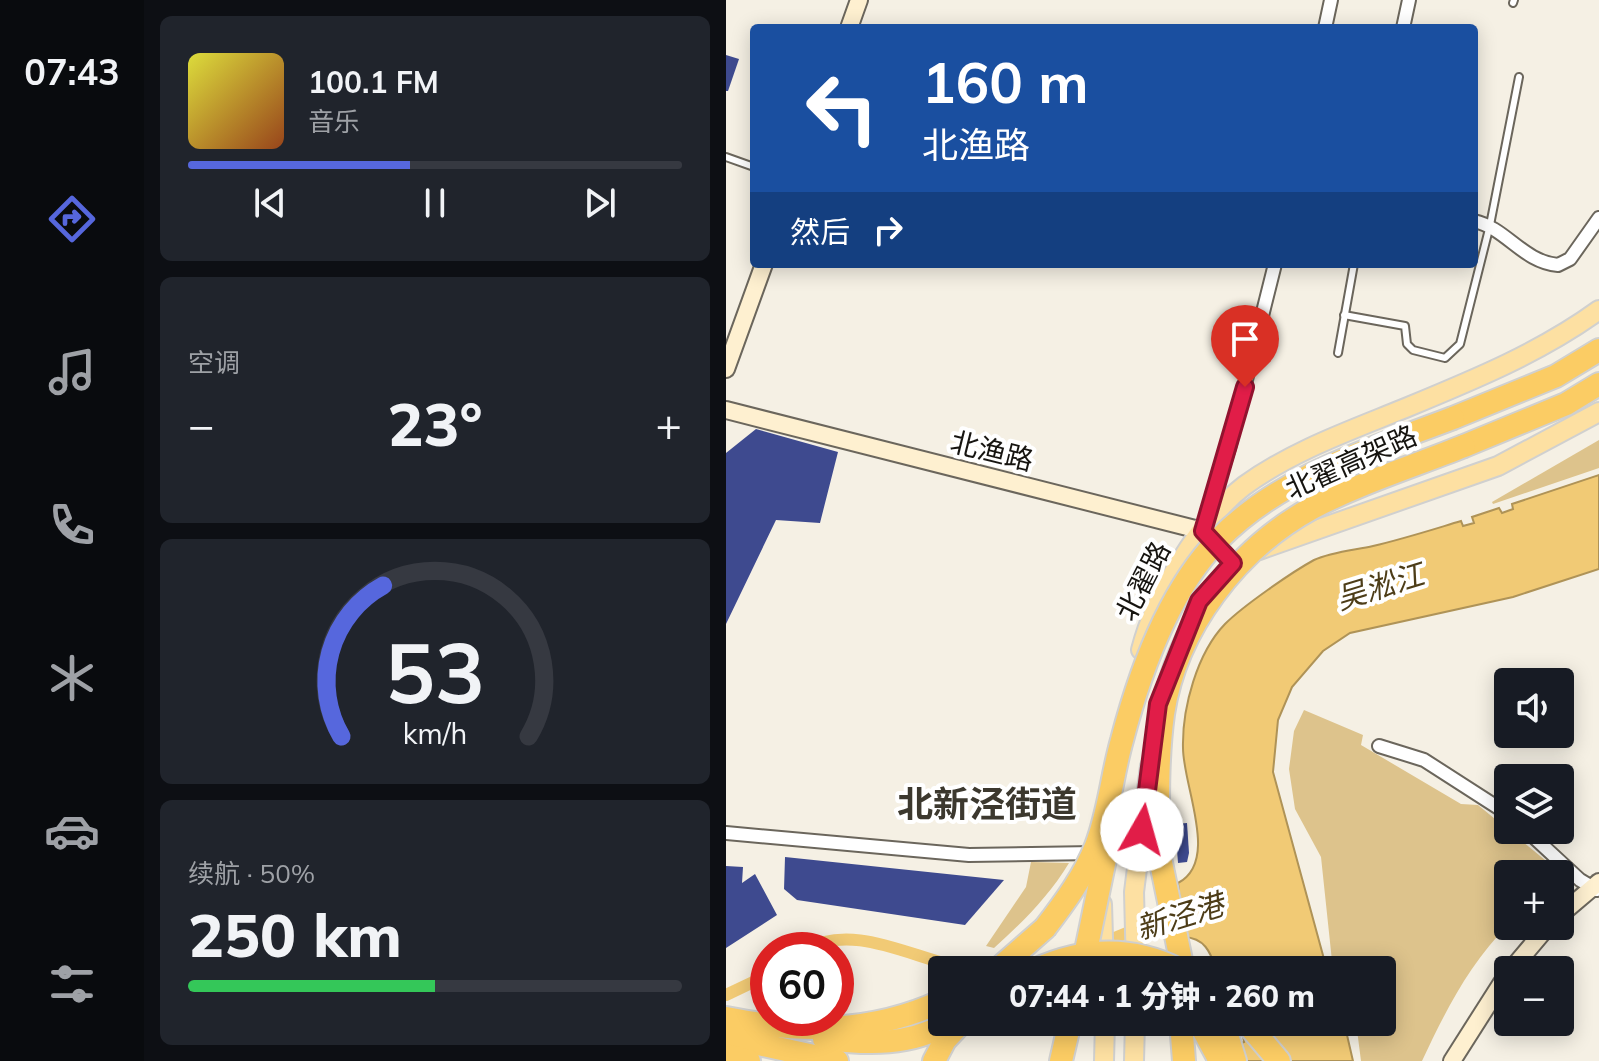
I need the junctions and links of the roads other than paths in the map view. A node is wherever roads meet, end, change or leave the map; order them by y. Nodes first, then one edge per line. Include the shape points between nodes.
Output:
1 (859, 0) edge
2 (1331, 0) edge
3 (1409, 0) edge
4 (850, 24) edge
5 (1326, 24) edge
6 (1404, 24) edge
7 (1519, 77) dead end
8 (726, 157) edge
9 (750, 166) edge
10 (1599, 218) edge
11 (1478, 222) edge
12 (1490, 225) junction
13 (763, 268) edge
14 (1274, 268) edge
15 (1353, 268) edge
16 (1599, 310) edge
17 (1344, 315) junction
18 (1599, 350) edge
19 (1338, 353) dead end
20 (726, 369) edge
21 (1599, 384) edge
22 (726, 410) edge
23 (1599, 412) edge
24 (1203, 531) junction
25 (1233, 563) junction
26 (1137, 692) junction
27 (1379, 746) dead end
28 (1494, 805) edge
29 (726, 833) edge
30 (1541, 844) edge
31 (1158, 848) junction
32 (1109, 853) junction
33 (1597, 886) edge
34 (1574, 904) edge
35 (1536, 940) edge
36 (1013, 956) edge
37 (1075, 956) edge
38 (1085, 956) edge
39 (1095, 956) edge
40 (1104, 956) edge
41 (1136, 956) edge
42 (1137, 956) edge
43 (1166, 956) edge
44 (1177, 956) edge
45 (1523, 956) edge
46 (1494, 995) edge
47 (928, 1006) edge
48 (726, 1018) edge
49 (750, 1023) edge
50 (854, 1026) edge
51 (928, 1032) edge
52 (810, 1036) edge
53 (949, 1036) edge
54 (1067, 1036) edge
55 (1079, 1036) edge
56 (1105, 1036) edge
57 (1135, 1036) edge
58 (1170, 1036) edge
59 (1182, 1036) edge
60 (1207, 1036) edge
61 (1227, 1036) edge
62 (1258, 1036) edge
63 (726, 1037) edge
64 (726, 1055) edge
65 (749, 1061) edge
66 (837, 1061) edge
67 (934, 1061) edge
68 (1061, 1061) edge
69 (1074, 1061) edge
70 (1104, 1061) edge
71 (1134, 1061) edge
72 (1169, 1061) edge
73 (1184, 1061) edge
74 (1220, 1061) edge
75 (1235, 1061) edge
76 (1279, 1061) edge
77 (1452, 1061) edge

1 - 4 street
2 - 5 street
3 - 6 street
7 - 12 lane
8 - 9 lane
10 - 12 street via 1570,259 1558,265 1526,255
11 - 12 street
12 - 17 lane via 1460,344 1445,358 1413,350 1405,326
13 - 20 street
14 - 24 street
15 - 17 lane
16 - 24 main road, 北翟路 via 1542,348 1317,444 1261,475
17 - 19 lane
18 - 26 highway, 北翟高架路, bridge via 1556,376 1356,455 1260,504 1218,540 1170,611
21 - 31 highway, 北翟高架路, bridge via 1566,404 1313,508 1240,562 1180,657 1164,712
22 - 24 street, 北渔路
23 - 25 main road, 北翟路 via 1498,466 1265,547
24 - 25 street
24 - 32 main road, 北翟路 via 1164,591 1143,641 1130,691
25 - 41 main road, 北翟路 via 1199,601 1158,704 1134,892
26 - 36 highway, bridge via 1097,844 1080,880 1045,928
26 - 38 highway, bridge
26 - 39 highway, bridge
27 - 28 street via 1424,760
29 - 32 street via 969,855
30 - 33 street via 1580,880
31 - 43 highway
31 - 44 highway
32 - 40 main road, 北翟路 via 1102,905
33 - 34 street
35 - 45 street
37 - 42 highway, bridge
46 - 77 street
47 - 50 highway
48 - 49 highway
51 - 52 highway via 887,1043
53 - 67 highway
54 - 68 highway
55 - 69 highway
56 - 70 main road
57 - 71 main road
58 - 72 highway
59 - 73 highway
60 - 74 highway
61 - 75 highway
62 - 76 highway
63 - 66 highway
64 - 65 highway

